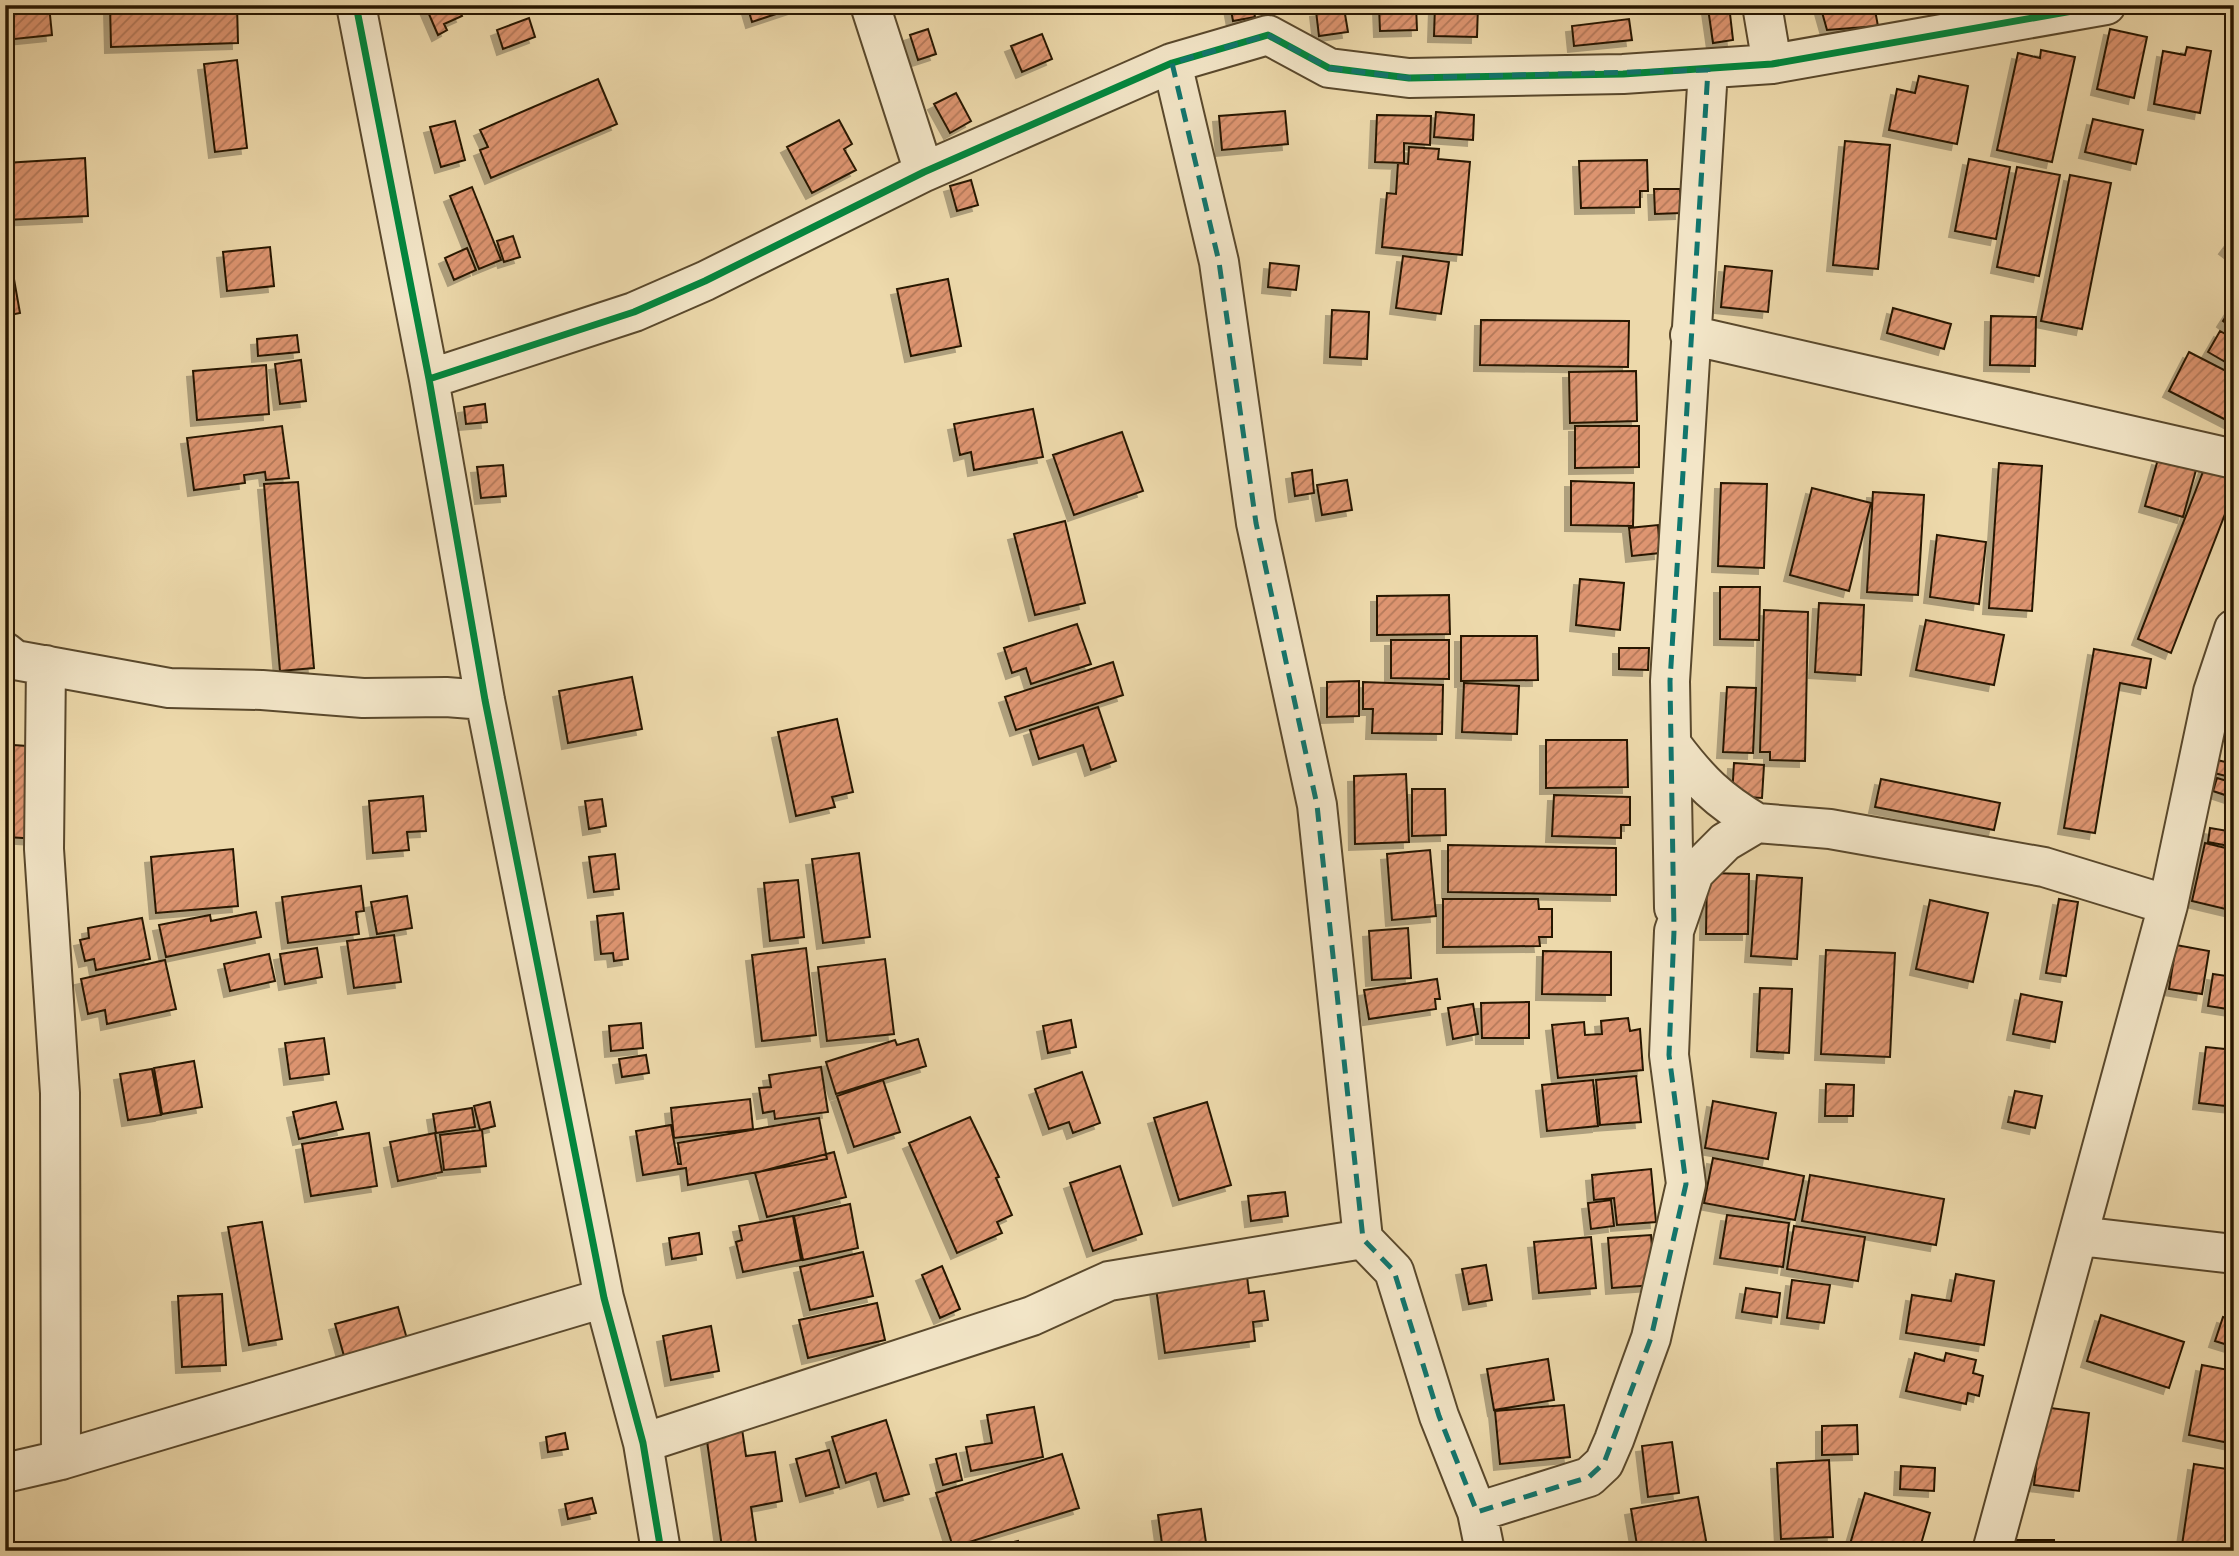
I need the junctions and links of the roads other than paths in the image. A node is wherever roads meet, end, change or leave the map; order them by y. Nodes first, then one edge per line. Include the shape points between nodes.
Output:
1 (356, 5) edge
2 (870, 5) edge
3 (1762, 5) edge
4 (2106, 5) edge
5 (1264, 20) edge
6 (1172, 64) junction
7 (1772, 64) junction
8 (1708, 70) junction
9 (924, 172) junction
10 (1690, 334) junction
11 (429, 379) junction
12 (2234, 459) edge
13 (2234, 629) edge
14 (5, 653) edge
15 (46, 666) junction
16 (485, 700) junction
17 (1672, 745) junction
18 (1757, 823) junction
19 (2168, 905) junction
20 (1674, 931) junction
21 (2079, 1236) junction
22 (1363, 1239) junction
23 (2234, 1254) edge
24 (604, 1298) junction
25 (643, 1443) junction
26 (61, 1460) junction
27 (5, 1473) edge
28 (1477, 1512) junction
29 (661, 1551) edge
30 (1485, 1551) edge
31 (1993, 1551) edge

1 - 11 street
2 - 9 street
3 - 7 street
4 - 7 street
5 - 6 street
5 - 8 street via 1329,68 1409,78
6 - 9 street
6 - 22 street via 1219,262 1256,523 1317,805
7 - 8 street
8 - 10 street
9 - 11 street via 634,312
10 - 12 street
10 - 17 street via 1670,681
11 - 16 street
13 - 19 street via 2213,692
14 - 15 street via 15,660
15 - 16 street via 169,688
15 - 26 street via 44,849 60,1093
16 - 24 street
17 - 18 street via 1700,782 1723,803
17 - 20 street
18 - 19 street via 1830,829 2044,867
18 - 20 street via 1725,842 1694,873
19 - 21 street
20 - 28 street via 1669,1055 1686,1184 1651,1338 1604,1463 1589,1478
21 - 23 street
21 - 31 street
22 - 25 street via 1108,1281 1032,1316
22 - 28 street via 1394,1271 1439,1416
24 - 25 street
24 - 26 street
25 - 29 street
26 - 27 street
28 - 30 street

